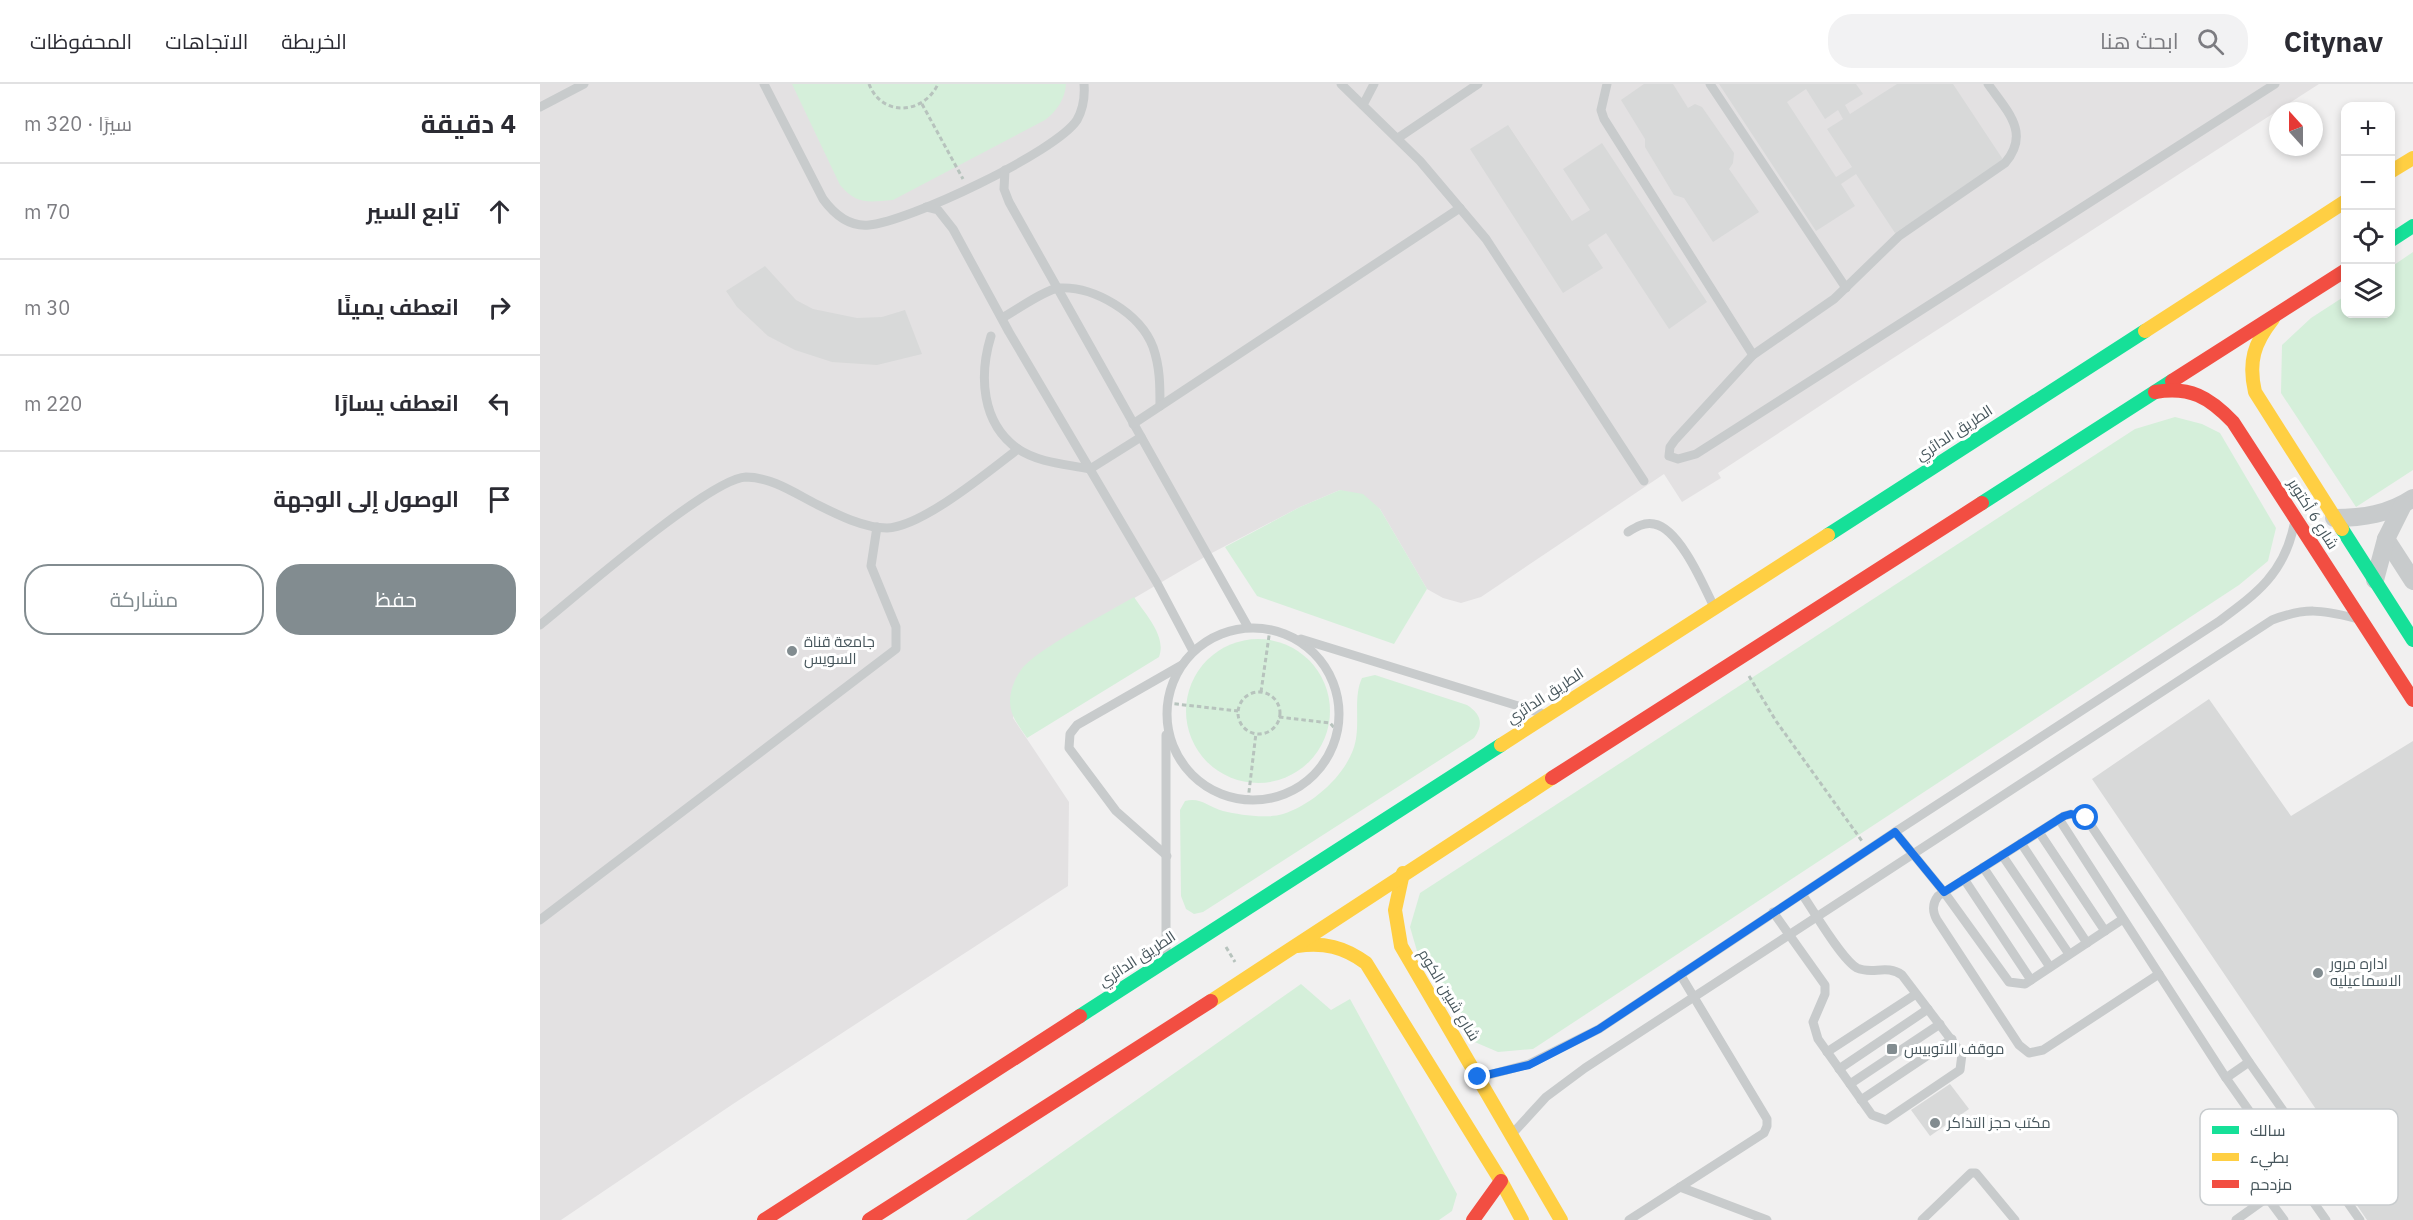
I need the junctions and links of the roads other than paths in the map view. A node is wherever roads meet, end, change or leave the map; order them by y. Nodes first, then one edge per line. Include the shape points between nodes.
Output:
1 (584, 84) edge
2 (764, 84) edge
3 (1084, 84) edge
4 (1341, 84) edge
5 (1374, 84) edge
6 (1478, 84) edge
7 (1607, 84) edge
8 (1710, 84) edge
9 (1988, 84) edge
10 (2275, 84) edge
11 (1363, 105) junction
12 (540, 106) edge
13 (1398, 138) junction
14 (2413, 158) edge
15 (2395, 169) edge
16 (1005, 170) junction
17 (2341, 204) edge
18 (926, 207) junction
19 (1460, 208) junction
20 (2413, 226) edge
21 (2395, 238) edge
22 (2341, 273) edge
23 (1057, 288) junction
24 (1846, 288) junction
25 (2278, 314) junction
26 (1002, 318) junction
27 (991, 336) dead end
28 (1753, 355) junction
29 (2155, 392) junction
30 (1160, 406) junction
31 (1134, 424) junction
32 (1140, 437) junction
33 (1018, 449) junction
34 (2283, 467) junction
35 (1090, 469) junction
36 (1644, 481) dead end
37 (2408, 502) edge
38 (2296, 517) junction
39 (2334, 518) junction
40 (877, 526) junction
41 (1628, 532) dead end
42 (2386, 539) junction
43 (2375, 580) junction
44 (2413, 581) edge
45 (1714, 608) junction
46 (2361, 620) junction
47 (540, 625) edge
48 (1248, 627) junction
49 (1292, 636) junction
50 (2413, 640) edge
51 (1192, 651) junction
52 (1182, 664) junction
53 (2413, 700) edge
54 (1546, 715) junction
55 (1166, 718) junction
56 (2059, 819) junction
57 (1895, 832) junction
58 (2039, 832) junction
59 (2021, 843) junction
60 (1911, 854) junction
61 (2002, 855) junction
62 (1167, 856) junction
63 (1983, 867) junction
64 (1403, 873) junction
65 (1964, 879) junction
66 (1944, 892) junction
67 (1802, 894) junction
68 (1773, 912) junction
69 (1818, 916) junction
70 (2123, 919) junction
71 (540, 920) edge
72 (2105, 931) junction
73 (1789, 934) junction
74 (2087, 943) junction
75 (1297, 946) junction
76 (2069, 954) junction
77 (1166, 960) junction
78 (1390, 966) junction
79 (2050, 967) junction
80 (1680, 974) junction
81 (2159, 974) junction
82 (2031, 980) junction
83 (1916, 994) junction
84 (1694, 997) junction
85 (1928, 1009) junction
86 (1940, 1024) junction
87 (1952, 1039) junction
88 (1827, 1052) junction
89 (2249, 1062) junction
90 (1839, 1069) junction
91 (1478, 1077) junction
92 (2226, 1078) junction
93 (1850, 1084) junction
94 (1861, 1100) junction
95 (2248, 1109) edge
96 (2282, 1109) edge
97 (1512, 1135) junction
98 (1501, 1181) junction
99 (1680, 1187) junction
100 (2256, 1205) edge
101 (2273, 1205) edge
102 (2316, 1205) edge
103 (2349, 1205) edge
104 (764, 1220) edge
105 (869, 1220) edge
106 (1473, 1220) edge
107 (1522, 1220) edge
108 (1561, 1220) edge
109 (1629, 1220) edge
110 (1767, 1220) edge
111 (1922, 1220) edge
112 (2015, 1220) edge
113 (2236, 1220) edge
114 (2283, 1220) edge
115 (2326, 1220) edge
116 (2360, 1220) edge

1 - 12 lane
2 - 18 lane via 834,213 867,226
3 - 16 lane via 1083,103 1067,130
4 - 11 lane
5 - 11 lane
6 - 13 lane
7 - 28 lane via 1601,110 1604,119
8 - 24 lane
9 - 24 lane via 2016,128 2013,153 2005,163 1899,236
10 - 28 lane via 1696,454 1678,459 1669,456 1675,440
11 - 13 lane
13 - 19 lane
14 - 15 main road
16 - 18 lane
16 - 23 lane via 1009,202
17 - 45 main road, الطريق الدائري
18 - 26 lane via 938,210 947,219
19 - 30 lane
19 - 36 lane via 1486,239
20 - 21 main road
22 - 25 main road
23 - 26 lane
23 - 30 lane via 1080,290 1109,300 1134,320 1152,344 1160,374
23 - 31 lane
24 - 28 lane
25 - 29 main road
25 - 34 main road, شارع 6 أكتوبر via 2253,345 2251,377
26 - 35 lane
27 - 33 lane via 983,375 988,407 999,428
29 - 34 main road, شارع 6 أكتوبر via 2192,390 2215,404
29 - 64 main road
30 - 31 lane
31 - 32 lane
32 - 35 lane
32 - 48 lane
33 - 35 lane via 1042,460
33 - 40 lane via 928,513 896,527
34 - 38 main road, شارع 6 أكتوبر
34 - 39 main road, شارع 6 أكتوبر
35 - 51 lane via 1158,583
37 - 39 street via 2370,516
37 - 42 street
38 - 46 main road, شارع 6 أكتوبر
38 - 57 lane via 2283,561 2261,590
39 - 43 main road, شارع 6 أكتوبر
40 - 47 lane via 851,520 775,483 744,477 696,501
40 - 71 lane via 871,566 896,627 896,649
41 - 45 lane via 1640,525 1666,529 1690,561
42 - 43 street
42 - 44 street
43 - 50 main road, شارع 6 أكتوبر
45 - 54 main road, الطريق الدائري
46 - 53 main road, شارع 6 أكتوبر
46 - 60 lane via 2319,609 2296,610 2272,620
48 - 49 lane
48 - 51 lane via 1226,632
49 - 54 lane
49 - 55 lane via 1326,666 1336,687 1340,709 1338,732 1329,755 1302,785 1272,798 1248,800 1223,795 1201,783 1183,765 1171,742
51 - 52 lane
52 - 55 lane via 1172,683
52 - 62 lane via 1077,725 1070,734 1069,748 1116,811
54 - 77 main road, الطريق الدائري
55 - 62 lane
56 - 58 lane
56 - 70 lane
56 - 89 lane via 2071,814 2092,823
57 - 60 lane
57 - 67 lane
58 - 59 lane
58 - 72 lane
59 - 61 lane
59 - 74 lane
60 - 66 lane
60 - 69 lane
61 - 63 lane
61 - 76 lane
62 - 77 lane
63 - 65 lane
63 - 79 lane
64 - 75 main road
64 - 78 main road, شارع شبين الكوم via 1396,895 1396,932
65 - 66 lane
65 - 82 lane
66 - 81 lane via 1934,901 1934,914 2025,1051 2043,1050
66 - 82 lane via 2002,977 2017,985
67 - 68 lane
67 - 69 lane
68 - 73 lane
68 - 80 lane
69 - 73 lane
69 - 83 lane via 1854,966 1864,970 1896,970
70 - 72 lane
70 - 81 lane
72 - 74 lane
73 - 84 lane
73 - 88 lane via 1825,985 1813,1022
74 - 76 lane
75 - 78 main road, شارع شبين الكوم via 1315,942 1334,945 1351,951 1365,963
75 - 105 main road
76 - 79 lane
77 - 104 main road, الطريق الدائري
78 - 91 main road, شارع شبين الكوم
78 - 98 main road, شارع شبين الكوم
79 - 82 lane
80 - 84 lane
80 - 91 lane via 1599,1029 1554,1053 1529,1065
81 - 92 lane
83 - 85 lane
83 - 88 lane
84 - 97 lane via 1562,1084
84 - 99 lane via 1767,1119 1767,1126 1764,1133
85 - 86 lane
85 - 90 lane
86 - 87 lane
86 - 93 lane
87 - 94 lane
87 - 94 lane via 1962,1054 1959,1070 1890,1118 1876,1119
88 - 90 lane
89 - 92 lane
89 - 96 lane
90 - 93 lane
91 - 97 main road, شارع شبين الكوم
92 - 95 lane
93 - 94 lane
97 - 108 main road, شارع شبين الكوم
98 - 106 main road
98 - 107 main road, شارع شبين الكوم
99 - 109 lane
99 - 110 lane
100 - 113 lane
101 - 114 lane
102 - 115 lane
103 - 116 lane
111 - 112 lane via 1971,1173 1976,1173

